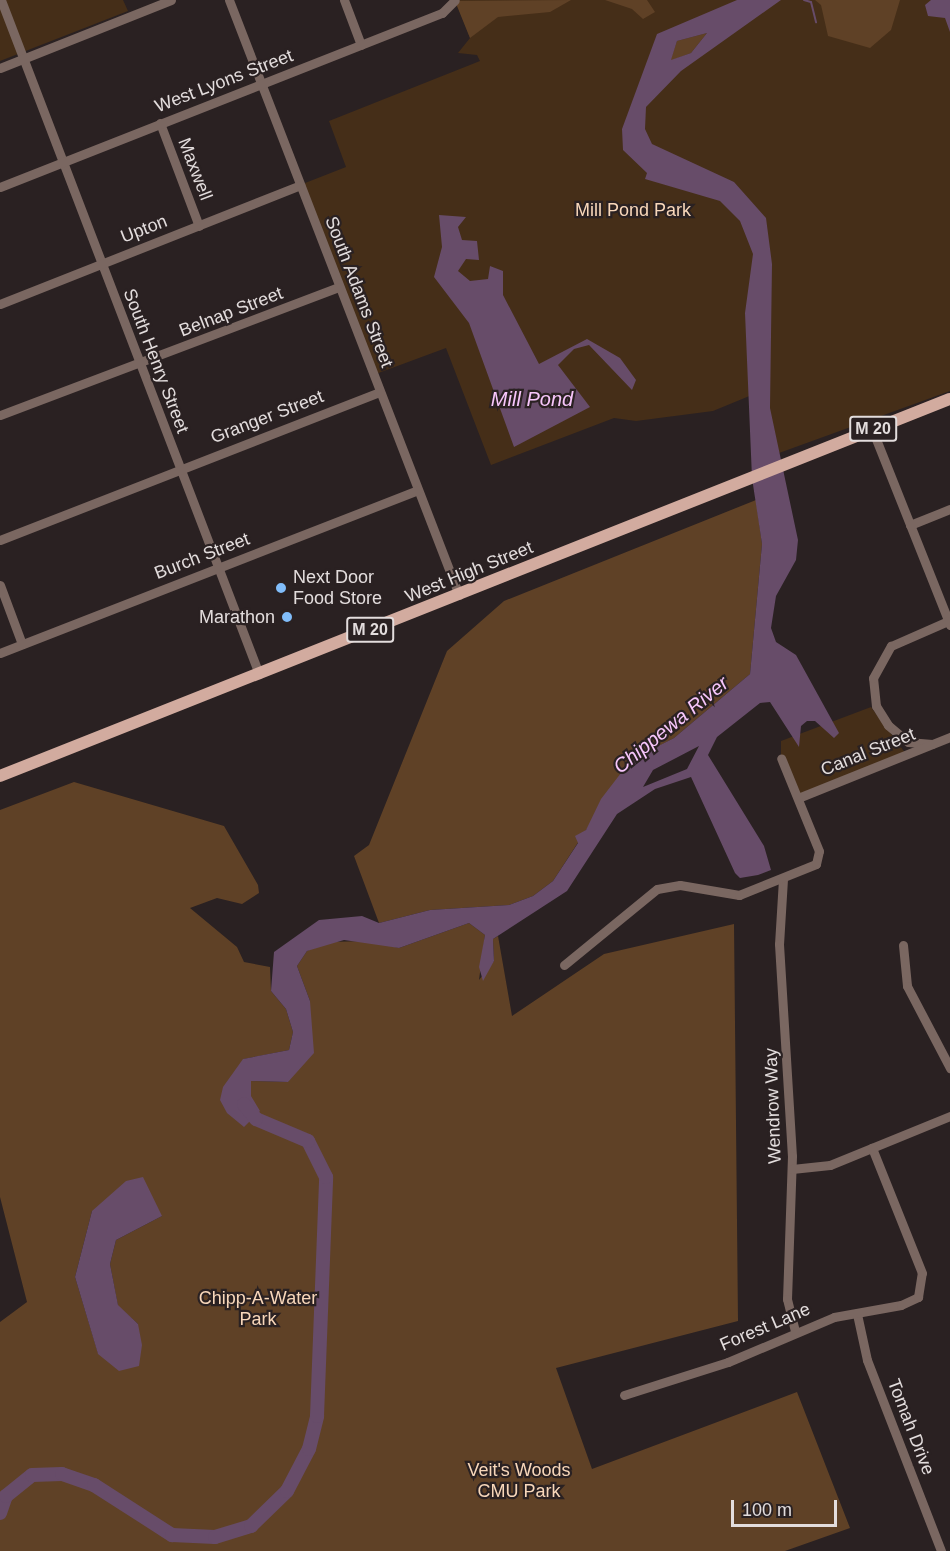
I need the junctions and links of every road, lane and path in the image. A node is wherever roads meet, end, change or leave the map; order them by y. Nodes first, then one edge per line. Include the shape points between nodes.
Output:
1 (1, 0) edge
2 (171, 0) edge
3 (229, 0) edge
4 (344, 0) edge
5 (455, 0) edge
6 (361, 45) junction
7 (23, 60) junction
8 (0, 69) edge
9 (261, 85) junction
10 (160, 123) junction
11 (61, 163) junction
12 (300, 185) junction
13 (0, 186) edge
14 (199, 226) junction
15 (100, 264) junction
16 (339, 287) junction
17 (0, 303) edge
18 (141, 365) junction
19 (379, 392) junction
20 (950, 399) edge
21 (0, 415) edge
22 (872, 429) junction
23 (180, 467) junction
24 (417, 490) junction
25 (950, 509) edge
26 (910, 525) junction
27 (0, 540) edge
28 (220, 567) junction
29 (0, 585) edge
30 (459, 595) junction
31 (949, 623) edge
32 (22, 644) junction
33 (0, 653) edge
34 (259, 674) junction
35 (950, 737) edge
36 (932, 744) junction
37 (781, 758) dead end
38 (0, 776) edge
39 (798, 798) junction
40 (783, 879) junction
41 (903, 945) dead end
42 (564, 965) dead end
43 (950, 1068) edge
44 (950, 1116) edge
45 (873, 1148) junction
46 (792, 1169) junction
47 (857, 1314) junction
48 (795, 1331) junction
49 (624, 1395) dead end
50 (941, 1551) edge

1 - 7 street, South Henry Street
2 - 7 street
3 - 9 street, South Adams Street
4 - 6 street
5 - 6 street, West Lyons Street via 441,13
6 - 9 street, West Lyons Street
7 - 8 street
7 - 11 street, South Henry Street
9 - 10 street, West Lyons Street
9 - 12 street, South Adams Street
10 - 11 street, West Lyons Street
10 - 14 street, Maxwell
11 - 13 street, West Lyons Street
11 - 15 street, South Henry Street
12 - 14 street, Upton
12 - 16 street, South Adams Street
14 - 15 street, Upton
15 - 17 street, Upton
15 - 18 street, South Henry Street
16 - 18 street, Belnap Street
16 - 19 street, South Adams Street
18 - 21 street, Belnap Street
18 - 23 street, South Henry Street
19 - 23 street, Granger Street
19 - 24 street, South Adams Street
20 - 22 main road, West High Street / M 20
22 - 26 street
22 - 30 main road, West High Street / M 20
23 - 27 street, Granger Street
23 - 28 street, South Henry Street
24 - 28 street, Burch Street
24 - 30 street, South Adams Street
25 - 26 street
26 - 31 street
28 - 32 street, Burch Street
28 - 34 street, South Henry Street
29 - 32 street
30 - 34 main road, West High Street / M 20
31 - 36 street via 891,646 873,678 876,706 888,725 908,742
32 - 33 street, Burch Street
34 - 38 main road, West High Street / M 20
35 - 36 street, Canal Street
36 - 39 street, Canal Street
37 - 39 street
39 - 40 street via 820,857 813,867
40 - 42 street via 734,895 684,885 657,889
40 - 46 street, Wendrow Way via 779,936
41 - 43 street via 907,986
44 - 45 street
45 - 46 street via 825,1167
45 - 47 street, Forest Lane via 923,1276 919,1295 908,1304
46 - 48 street, Wendrow Way via 787,1299
47 - 48 street, Forest Lane
47 - 50 street, Tomah Drive via 867,1360
48 - 49 street, Forest Lane via 728,1362

